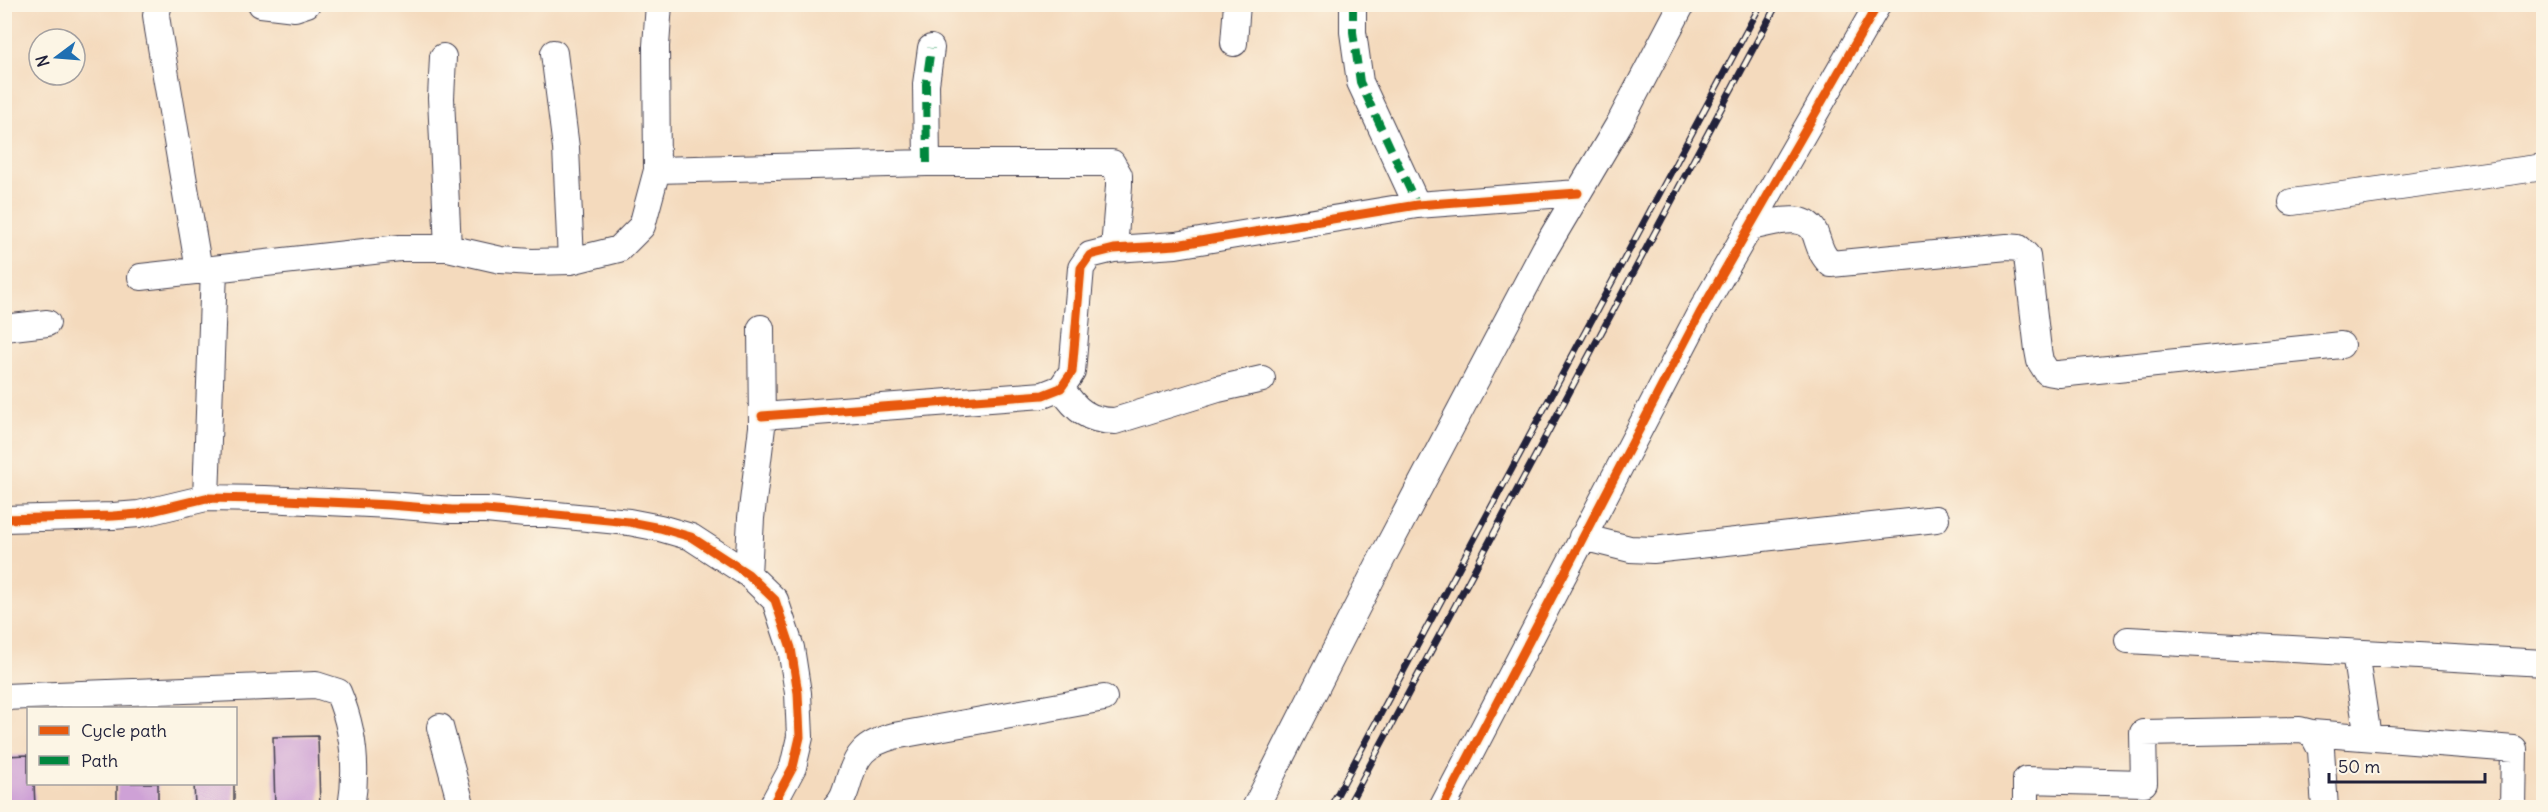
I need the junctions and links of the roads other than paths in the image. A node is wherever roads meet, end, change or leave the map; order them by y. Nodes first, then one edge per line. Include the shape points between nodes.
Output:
1 (159, 4) edge
2 (261, 4) edge
3 (307, 4) edge
4 (659, 4) edge
5 (1237, 4) edge
6 (1353, 4) edge
7 (1682, 4) edge
8 (1878, 4) edge
9 (1234, 43) dead end
10 (931, 48) dead end
11 (554, 53) dead end
12 (443, 57) dead end
13 (927, 163) junction
14 (2544, 168) edge
15 (657, 170) junction
16 (1578, 193) junction
17 (2292, 202) dead end
18 (1417, 205) junction
19 (1749, 227) junction
20 (448, 248) junction
21 (1114, 249) junction
22 (571, 261) junction
23 (207, 270) junction
24 (141, 277) dead end
25 (48, 323) dead end
26 (4, 328) edge
27 (761, 328) dead end
28 (2341, 345) dead end
29 (1262, 380) dead end
30 (1061, 388) junction
31 (762, 416) junction
32 (206, 498) junction
33 (4, 519) edge
34 (1936, 519) dead end
35 (1582, 537) junction
36 (748, 574) junction
37 (2128, 640) dead end
38 (2355, 653) junction
39 (2544, 663) edge
40 (4, 697) edge
41 (1104, 698) dead end
42 (440, 727) dead end
43 (2312, 733) junction
44 (2368, 737) junction
45 (351, 807) edge
46 (462, 807) edge
47 (771, 807) edge
48 (835, 807) edge
49 (1255, 807) edge
50 (1451, 807) edge
51 (2026, 807) edge
52 (2325, 807) edge
53 (2512, 807) edge

1 - 23 street via 158,29
2 - 3 street via 295,9
4 - 15 street
5 - 9 street
6 - 18 street via 1360,82
7 - 16 street
8 - 19 street
10 - 13 street via 926,84
11 - 22 street via 566,148
12 - 20 street via 441,98
13 - 15 street
13 - 21 street via 1112,163 1119,175
14 - 17 street
15 - 22 street via 642,225 619,249
16 - 18 street
16 - 49 street via 1385,552
18 - 21 street via 1176,245
19 - 28 street via 1797,219 1808,223 1816,232 1823,257 1831,264 2019,248 2028,256 2038,350 2047,372 2059,374
19 - 35 street
20 - 22 street via 501,260
20 - 23 street via 400,248
21 - 30 street via 1090,255 1081,268 1072,372
23 - 24 street
23 - 32 street
25 - 26 street
27 - 31 street
29 - 30 street via 1218,389 1115,421 1085,416
30 - 31 street via 1042,395
31 - 36 street
32 - 33 street via 139,514
32 - 36 street via 381,504 628,522 691,537
34 - 35 street via 1653,550 1630,549
35 - 50 street
36 - 47 street via 776,600 791,648 798,693 800,737 794,767
37 - 38 street
38 - 39 street
38 - 44 street
40 - 45 street via 316,685 338,692 348,717 354,749
41 - 48 street via 876,741 861,752 842,801
42 - 46 street
43 - 44 street
43 - 51 street via 2143,733 2144,783 2026,780
43 - 52 street via 2321,750
44 - 53 street via 2514,749

